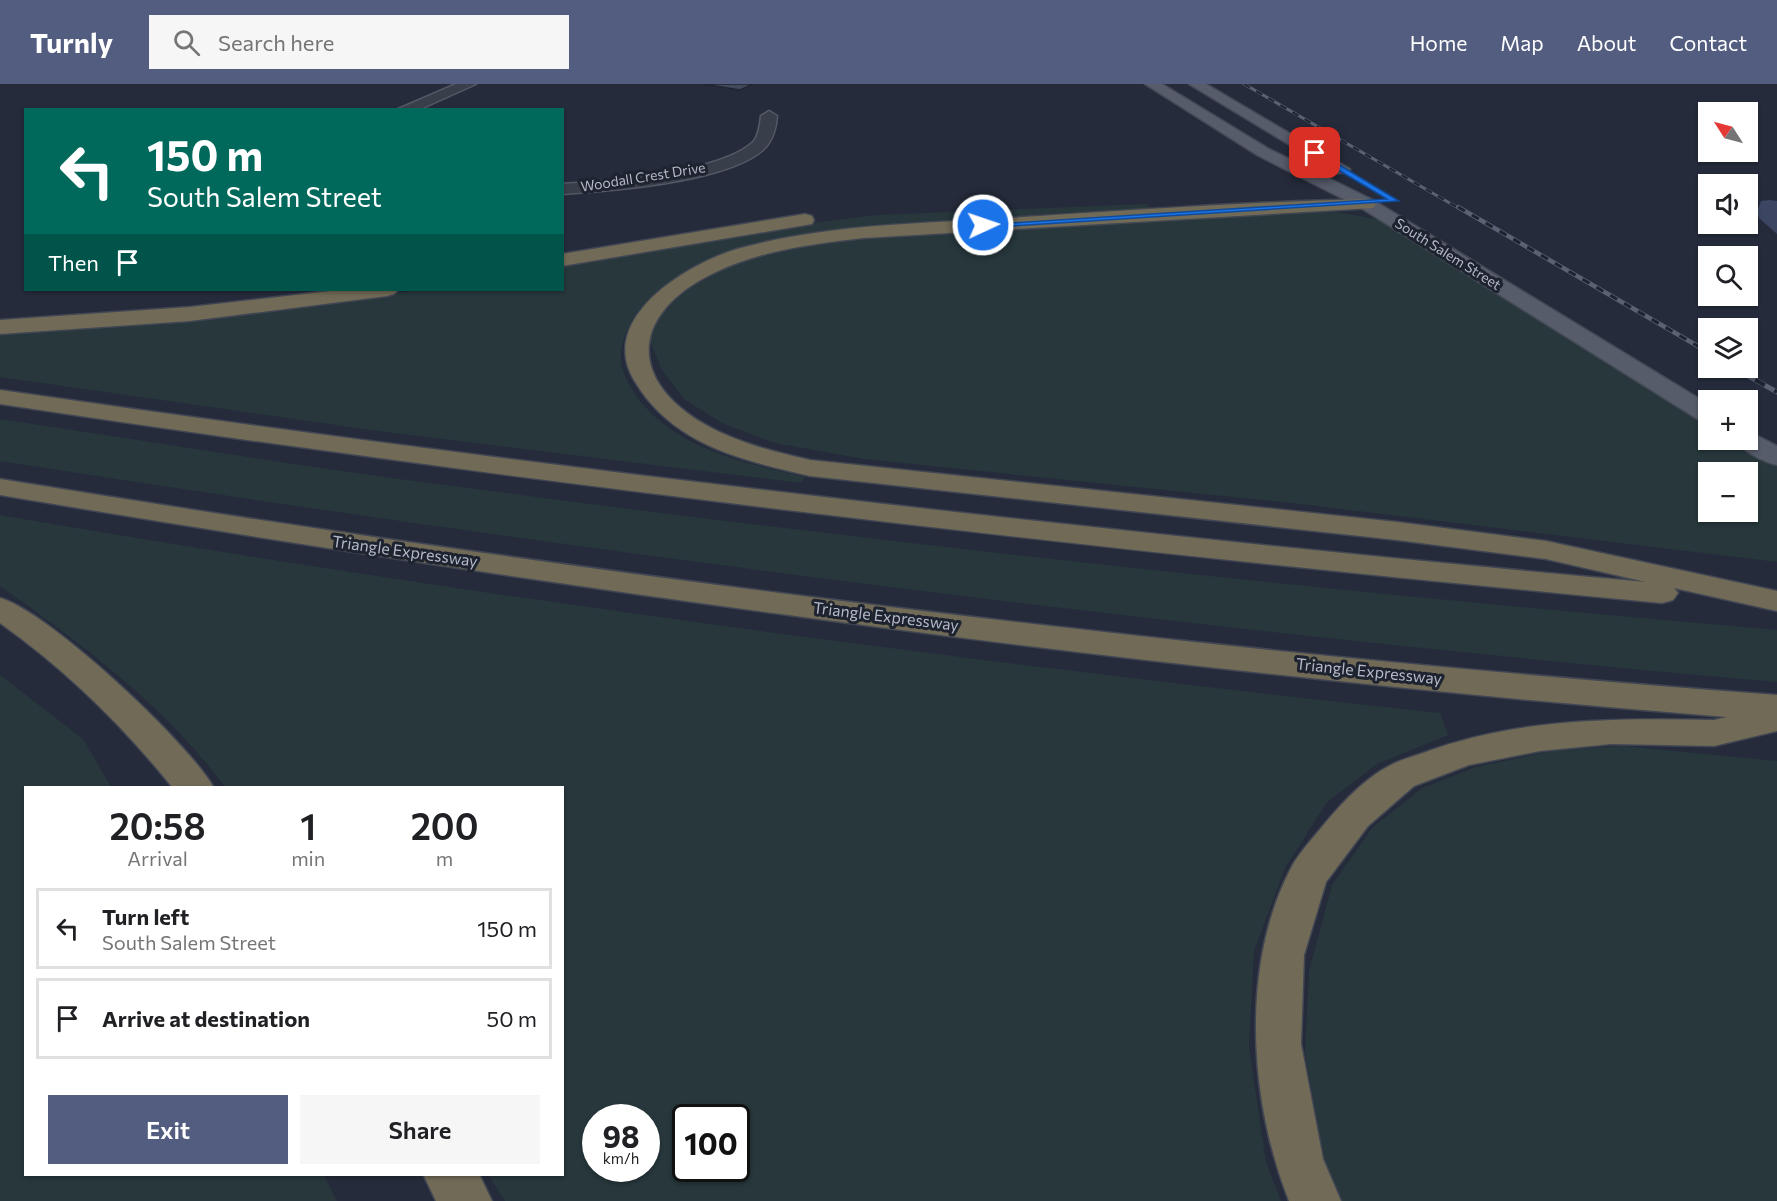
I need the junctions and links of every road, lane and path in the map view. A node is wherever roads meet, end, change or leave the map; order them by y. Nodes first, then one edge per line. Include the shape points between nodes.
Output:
1 (468, 84) edge
2 (1152, 84) edge
3 (1196, 84) edge
4 (408, 108) edge
5 (769, 116) dead end
6 (1353, 186) junction
7 (564, 189) edge
8 (1372, 197) junction
9 (1031, 204) dead end
10 (819, 218) dead end
11 (564, 260) edge
12 (379, 291) edge
13 (0, 327) edge
14 (1706, 390) edge
15 (0, 397) edge
16 (1698, 409) edge
17 (1758, 422) edge
18 (1777, 434) edge
19 (1758, 445) edge
20 (1777, 457) edge
21 (0, 487) edge
22 (1777, 602) edge
23 (0, 608) edge
24 (1777, 708) edge
25 (1777, 718) edge
26 (193, 786) edge
27 (449, 1176) edge
28 (466, 1201) edge
29 (1315, 1201) edge

1 - 4 street
2 - 6 main road, South Salem Street via 1263,152
3 - 6 main road, South Salem Street
5 - 7 street, Woodall Crest Drive via 767,133 758,146 731,159 697,171
6 - 8 main road, South Salem Street
6 - 9 highway
8 - 14 main road, South Salem Street via 1395,201
8 - 16 main road, South Salem Street
8 - 22 highway via 894,231 783,244 726,261 675,287 657,302 644,321 635,340 636,362 652,391 677,417 711,438 753,455 810,468 1546,550
10 - 11 highway
12 - 13 highway via 190,314
15 - 22 highway via 519,472 880,515 1325,562
17 - 18 main road
19 - 20 main road
21 - 24 highway, Triangle Expressway via 329,540 855,613 1588,694
23 - 26 highway via 118,704
25 - 29 highway via 1714,733 1611,731 1540,738 1464,752 1401,776 1354,814 1308,875 1282,956 1278,1044 1298,1160
27 - 28 highway

